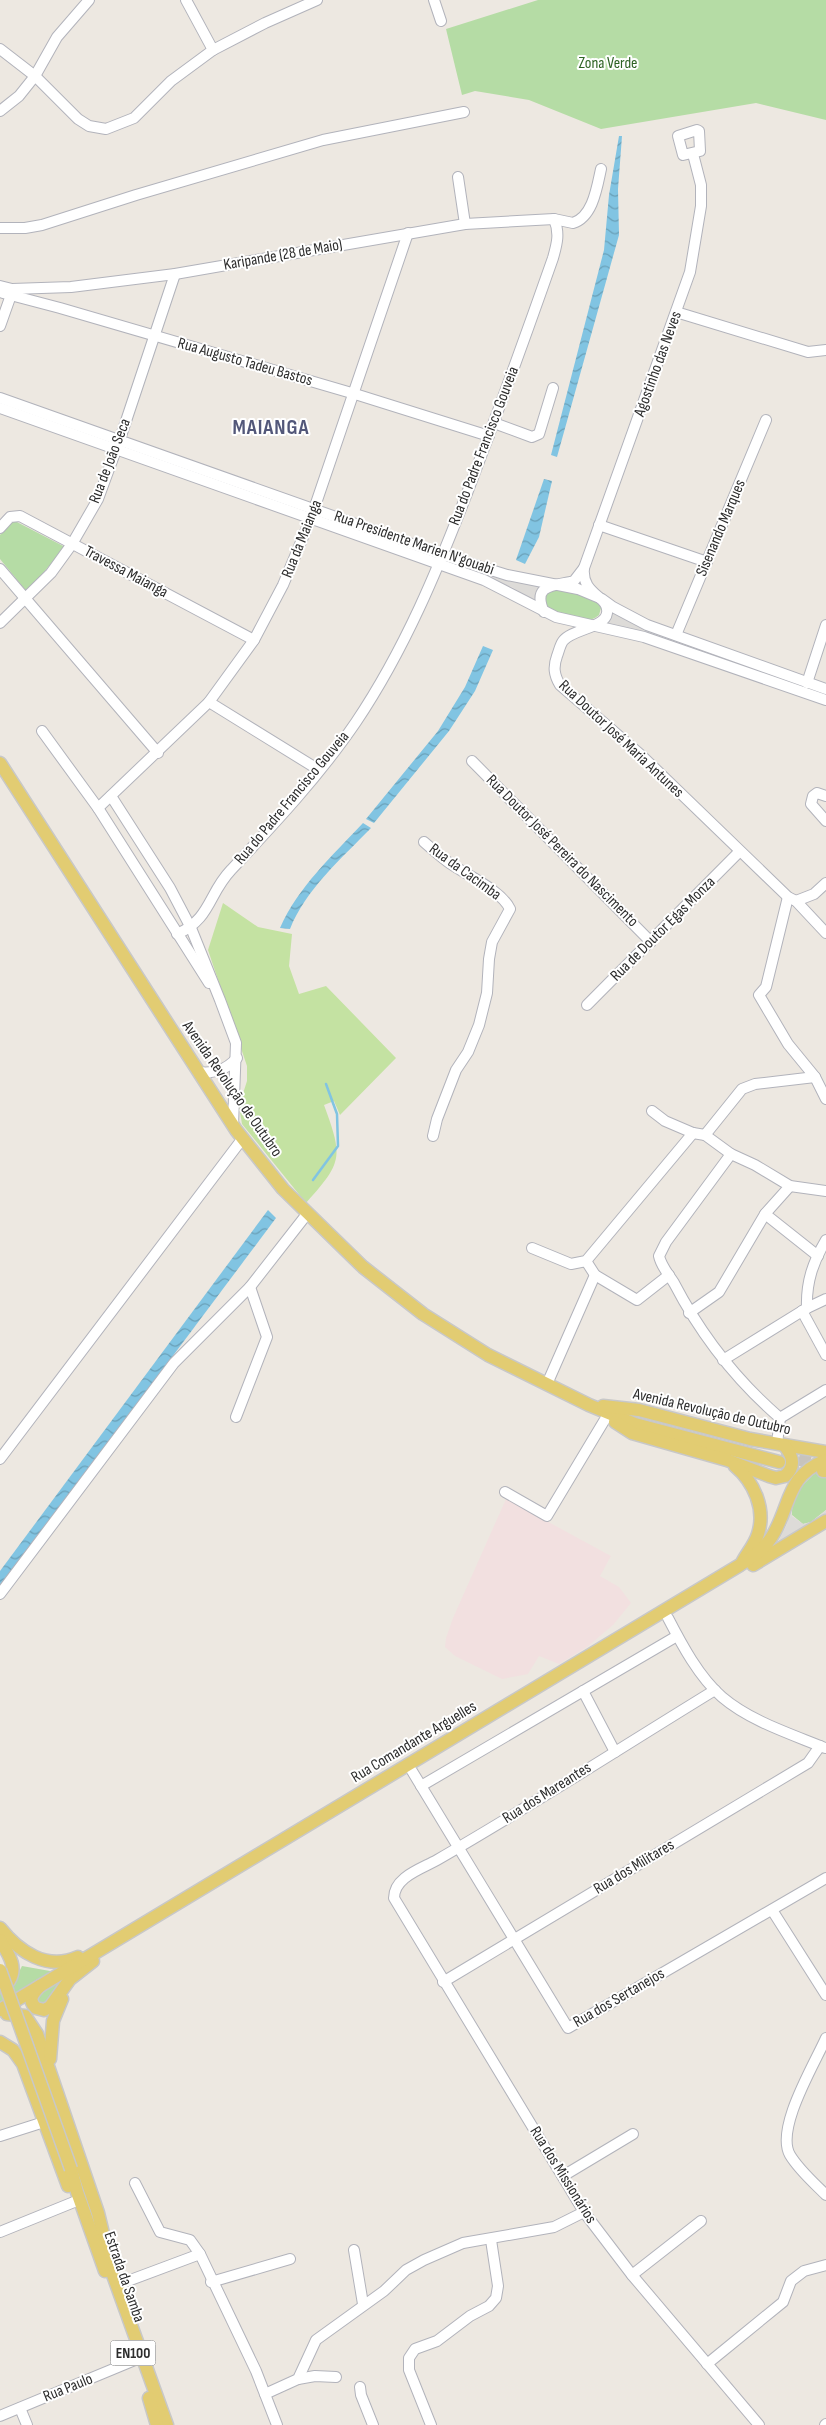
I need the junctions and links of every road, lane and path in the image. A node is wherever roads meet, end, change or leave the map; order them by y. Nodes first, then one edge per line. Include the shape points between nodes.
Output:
1 (89, 0) edge
2 (186, 0) edge
3 (317, 0) edge
4 (434, 0) edge
5 (441, 21) dead end
6 (0, 50) edge
7 (213, 50) junction
8 (35, 76) junction
9 (0, 111) edge
10 (464, 112) dead end
11 (693, 154) dead end
12 (601, 169) dead end
13 (458, 177) dead end
14 (554, 219) junction
15 (465, 224) junction
16 (0, 228) edge
17 (408, 233) junction
18 (175, 274) junction
19 (0, 286) edge
20 (71, 287) junction
21 (0, 292) edge
22 (12, 292) junction
23 (60, 308) junction
24 (676, 312) junction
25 (0, 326) edge
26 (153, 336) junction
27 (826, 350) edge
28 (553, 388) dead end
29 (355, 394) junction
30 (0, 398) edge
31 (0, 408) edge
32 (766, 420) dead end
33 (494, 423) junction
34 (489, 436) junction
35 (119, 444) junction
36 (313, 513) junction
37 (599, 525) junction
38 (0, 528) edge
39 (72, 544) junction
40 (442, 559) junction
41 (707, 562) junction
42 (584, 568) junction
43 (0, 569) edge
44 (552, 584) junction
45 (26, 599) junction
46 (602, 599) junction
47 (544, 612) junction
48 (0, 623) edge
49 (593, 625) junction
50 (826, 625) edge
51 (676, 635) junction
52 (254, 640) junction
53 (807, 683) junction
54 (826, 689) edge
55 (826, 700) edge
56 (209, 702) junction
57 (42, 731) dead end
58 (158, 753) junction
59 (472, 761) dead end
60 (0, 763) edge
61 (319, 770) junction
62 (111, 796) junction
63 (826, 796) edge
64 (98, 808) junction
65 (826, 822) edge
66 (424, 842) dead end
67 (739, 852) junction
68 (826, 883) edge
69 (792, 899) junction
70 (192, 928) junction
71 (826, 933) edge
72 (177, 934) junction
73 (651, 942) junction
74 (220, 1000) junction
75 (587, 1005) dead end
76 (237, 1058) junction
77 (198, 1072) junction
78 (815, 1077) junction
79 (826, 1100) edge
80 (652, 1111) dead end
81 (233, 1125) junction
82 (693, 1133) junction
83 (705, 1135) junction
84 (433, 1136) dead end
85 (243, 1138) junction
86 (731, 1154) junction
87 (790, 1186) junction
88 (826, 1191) edge
89 (307, 1214) junction
90 (765, 1214) junction
91 (826, 1240) edge
92 (532, 1248) dead end
93 (818, 1256) junction
94 (586, 1262) junction
95 (595, 1275) junction
96 (669, 1275) junction
97 (250, 1287) junction
98 (826, 1299) edge
99 (805, 1309) junction
100 (689, 1313) junction
101 (826, 1355) edge
102 (723, 1360) junction
103 (547, 1384) junction
104 (826, 1390) edge
105 (590, 1405) junction
106 (607, 1416) junction
107 (236, 1417) dead end
108 (780, 1418) junction
109 (781, 1452) junction
110 (826, 1452) edge
111 (0, 1459) edge
112 (727, 1460) junction
113 (825, 1466) edge
114 (506, 1492) dead end
115 (826, 1521) edge
116 (826, 1527) edge
117 (798, 1537) junction
118 (740, 1565) junction
119 (0, 1594) edge
120 (668, 1618) junction
121 (677, 1636) junction
122 (715, 1690) junction
123 (583, 1691) junction
124 (823, 1748) edge
125 (615, 1752) junction
126 (412, 1771) junction
127 (421, 1786) junction
128 (459, 1847) junction
129 (826, 1878) edge
130 (397, 1904) joint
131 (772, 1910) junction
132 (0, 1928) edge
133 (514, 1938) junction
134 (0, 1940) edge
135 (107, 1948) junction
136 (0, 1970) edge
137 (43, 1982) junction
138 (443, 1982) junction
139 (0, 1987) edge
140 (826, 1995) edge
141 (0, 2010) edge
142 (0, 2015) edge
143 (826, 2038) edge
144 (0, 2042) edge
145 (50, 2072) junction
146 (44, 2122) junction
147 (633, 2134) dead end
148 (0, 2136) edge
149 (563, 2176) junction
150 (136, 2183) dead end
151 (826, 2196) edge
152 (74, 2202) junction
153 (584, 2212) junction
154 (701, 2221) dead end
155 (0, 2232) edge
156 (491, 2240) junction
157 (354, 2250) dead end
158 (200, 2254) junction
159 (290, 2259) dead end
160 (826, 2265) edge
161 (632, 2275) junction
162 (113, 2280) junction
163 (211, 2282) junction
164 (363, 2304) junction
165 (135, 2360) junction
166 (707, 2364) junction
167 (336, 2377) dead end
168 (298, 2379) junction
169 (360, 2387) dead end
170 (264, 2394) junction
171 (20, 2408) junction
172 (0, 2416) edge
173 (27, 2425) edge
174 (157, 2425) edge
175 (166, 2425) edge
176 (277, 2425) edge
177 (373, 2425) edge
178 (431, 2425) edge
179 (759, 2425) edge

1 - 8 street via 57,37
2 - 7 street
3 - 7 street
4 - 5 street
6 - 8 street
7 - 8 street via 171,81 134,118 106,129 89,126 78,119
8 - 9 street via 19,96
10 - 16 street via 323,140 42,225
11 - 24 street, Agostinho das Neves via 701,185 702,206 690,272
12 - 14 street, Karipande (28 de Maio) via 591,205 583,218 573,223
13 - 15 street
14 - 15 street, Karipande (28 de Maio)
14 - 33 street, Rua do Padre Francisco Gouveia via 558,238 553,258
15 - 17 street, Karipande (28 de Maio)
17 - 18 street, Karipande (28 de Maio)
17 - 29 street, Rua da Maianga
18 - 20 street, Karipande (28 de Maio)
18 - 26 street, Rua de João Seca
19 - 22 street, Rua Augusto Tadeu Bastos
20 - 22 street, Karipande (28 de Maio)
20 - 23 street via 55,298
21 - 22 street, Rua Augusto Tadeu Bastos
22 - 23 street, Rua Augusto Tadeu Bastos
22 - 25 street
23 - 26 street, Rua Augusto Tadeu Bastos
24 - 27 street via 808,352
24 - 37 street, Agostinho das Neves
26 - 29 street, Rua Augusto Tadeu Bastos
26 - 35 street, Rua de João Seca
28 - 33 street via 539,434 532,437
29 - 34 street, Rua Augusto Tadeu Bastos
29 - 36 street, Rua da Maianga
30 - 35 street, Rua Presidente Marien N'gouabi
31 - 35 street, Rua Presidente Marien N'gouabi
32 - 41 street, Sisenando Marques
33 - 34 street, Rua do Padre Francisco Gouveia
34 - 40 street, Rua do Padre Francisco Gouveia
35 - 36 street, Rua Presidente Marien N'gouabi
35 - 39 street, Rua de João Seca via 98,499
36 - 40 street, Rua Presidente Marien N'gouabi
36 - 52 street, Rua da Maianga via 284,585
37 - 41 street
37 - 42 street, Agostinho das Neves
38 - 39 street, Travessa Maianga via 10,516 17,515
39 - 45 street, Rua de João Seca
39 - 52 street, Travessa Maianga
40 - 44 street, Rua Presidente Marien N'gouabi
40 - 47 street, Rua Presidente Marien N'gouabi
40 - 61 street, Rua do Padre Francisco Gouveia via 388,669 355,723
41 - 51 street, Sisenando Marques
42 - 44 street via 574,580
42 - 46 street via 586,586
43 - 45 street
44 - 46 street, Rua Presidente Marien N'gouabi via 578,589
44 - 47 street via 541,595
45 - 48 street, Rua de João Seca
45 - 58 street
46 - 49 street via 607,614
46 - 51 street, Rua Presidente Marien N'gouabi via 647,626
47 - 49 street, Rua Presidente Marien N'gouabi
49 - 55 street, Rua Presidente Marien N'gouabi via 644,637
49 - 67 street, Rua Doutor José Maria Antunes via 563,641 554,666 560,685 641,755
50 - 53 street
51 - 53 street, Rua Presidente Marien N'gouabi
52 - 56 street, Rua da Maianga
53 - 54 street, Rua Presidente Marien N'gouabi
56 - 58 street, Rua da Maianga
56 - 61 street
57 - 64 street
58 - 62 street, Rua da Maianga
59 - 73 street, Rua Doutor José Pereira do Nascimento
60 - 77 main road, Avenida Revolução de Outubro
61 - 70 street, Rua do Padre Francisco Gouveia via 225,876
62 - 64 street
62 - 70 street
63 - 65 street via 817,793 811,800
64 - 72 street
66 - 84 street, Rua da Cacimba via 448,862 498,894 510,910 492,942 487,993 479,1025 456,1070
67 - 69 street, Rua Doutor José Maria Antunes
67 - 73 street, Rua de Doutor Egas Monza
68 - 69 street via 814,894
69 - 71 street
69 - 78 street via 766,987 760,995 788,1044
70 - 72 street
70 - 74 street
72 - 74 street
73 - 75 street, Rua de Doutor Egas Monza
74 - 76 street via 236,1043
76 - 77 street via 220,1071
76 - 81 street
77 - 81 main road, Avenida Revolução de Outubro
78 - 79 street
78 - 83 street via 755,1084 742,1089
80 - 82 street via 665,1122
81 - 85 main road, Avenida Revolução de Outubro
82 - 83 street
82 - 94 street
83 - 86 street
85 - 89 main road, Avenida Revolução de Outubro
85 - 111 street
86 - 87 street
86 - 96 street via 660,1252 660,1261
87 - 88 street
87 - 90 street
89 - 97 street
89 - 103 main road, Avenida Revolução de Outubro via 363,1267 423,1314 488,1355
90 - 93 street
90 - 100 street via 719,1292
91 - 93 street
92 - 94 street via 571,1264
93 - 99 street via 806,1291
94 - 95 street
95 - 96 street via 637,1300
95 - 103 street
96 - 100 street
97 - 107 street via 267,1337
97 - 119 street via 174,1364
98 - 99 street
99 - 101 street
99 - 102 street
100 - 102 street
102 - 108 street
103 - 105 main road, Avenida Revolução de Outubro
104 - 108 street
105 - 106 main road, Avenida Revolução de Outubro
105 - 109 main road, Avenida Revolução de Outubro via 635,1424
105 - 109 main road, Avenida Revolução de Outubro via 639,1410 750,1439
106 - 112 main road, Avenida Revolução de Outubro via 632,1432
106 - 114 street via 547,1516
108 - 109 street
109 - 110 main road, Avenida Revolução de Outubro
109 - 112 main road, Avenida Revolução de Outubro via 792,1456 793,1462 788,1473 781,1477 769,1476
112 - 118 main road via 748,1480 760,1508 758,1532
113 - 118 main road, Rua Comandante Arguelles via 804,1474 788,1495 768,1542
115 - 117 main road, Rua Comandante Arguelles
116 - 117 street
117 - 120 main road, Rua Comandante Arguelles
118 - 135 main road, Rua Comandante Arguelles
120 - 121 street
120 - 126 main road, Rua Comandante Arguelles
121 - 122 street
121 - 123 street
122 - 124 street via 756,1718
122 - 125 street, Rua dos Mareantes
123 - 125 street
123 - 127 street
124 - 133 street, Rua dos Militares via 808,1763
125 - 128 street, Rua dos Mareantes
126 - 127 street, Rua dos Sertanejos
126 - 135 main road, Rua Comandante Arguelles
127 - 128 street, Rua dos Sertanejos
128 - 130 street, Rua dos Mareantes via 400,1881 394,1893
128 - 133 street, Rua dos Sertanejos
129 - 131 street, Rua dos Sertanejos
130 - 138 street, Rua dos Missionários
131 - 133 street, Rua dos Sertanejos via 568,2028
131 - 140 street
132 - 135 main road via 24,1953 39,1959 74,1959
133 - 138 street, Rua dos Militares
134 - 139 main road via 14,1969 10,1981
135 - 137 main road, Rua Comandante Arguelles
135 - 137 main road via 70,1979 44,2010 36,2008 31,1999
135 - 145 main road via 63,1996 51,2031
136 - 162 main road, Estrada da Samba, bridge via 77,2192
137 - 141 main road, Rua Comandante Arguelles
138 - 149 street, Rua dos Missionários
142 - 145 main road via 20,2014 30,2021
143 - 151 street via 790,2116 785,2138 790,2155
144 - 146 main road, EN100 via 20,2058
145 - 162 main road, EN100 via 98,2212
146 - 148 street
146 - 152 main road, EN100
147 - 149 street
149 - 153 street, Rua dos Missionários
150 - 158 street via 160,2232 190,2240
152 - 155 street
152 - 162 main road, EN100
153 - 156 street via 554,2228
153 - 161 street, Rua dos Missionários
154 - 161 street
156 - 164 street via 463,2243 424,2260
156 - 178 street via 498,2286 496,2298 437,2341 415,2349 409,2358 409,2370
157 - 164 street
158 - 162 street
158 - 163 street
159 - 163 street
160 - 166 street via 804,2271 791,2281 783,2302
161 - 166 street, Rua dos Missionários
162 - 165 main road, Estrada da Samba / EN100
162 - 175 main road, Estrada da Samba / EN100
163 - 170 street via 256,2371
164 - 168 street via 316,2340
165 - 171 street, Rua Paulo
165 - 174 main road, Estrada da Samba / EN100
166 - 179 street, Rua dos Missionários
167 - 168 street
168 - 170 street
169 - 177 street
170 - 176 street
171 - 172 street, Rua Paulo
171 - 173 street

